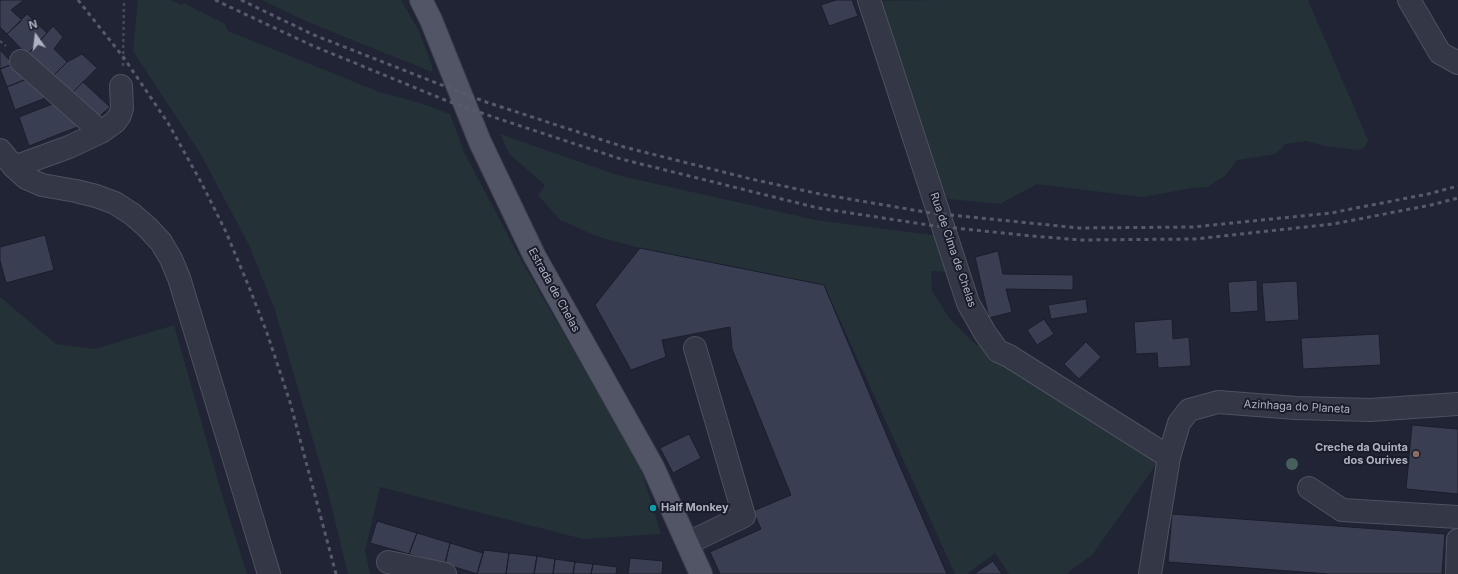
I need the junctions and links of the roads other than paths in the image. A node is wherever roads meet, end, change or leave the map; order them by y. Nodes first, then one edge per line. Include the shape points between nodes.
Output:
1 (420, 0) edge
2 (870, 0) edge
3 (1409, 0) edge
4 (21, 61) dead end
5 (1458, 63) edge
6 (121, 86) road end
7 (101, 132) junction
8 (0, 150) edge
9 (14, 167) junction
10 (695, 348) dead end
11 (1458, 404) edge
12 (1169, 457) junction
13 (1309, 488) dead end
14 (1458, 517) edge
15 (1458, 540) edge
16 (688, 543) junction
17 (388, 562) dead end
18 (269, 574) edge
19 (445, 574) edge
20 (701, 574) edge
21 (1150, 574) edge
22 (1457, 574) edge

1 - 16 main road, Estrada de Chelas via 431,20 480,142 534,255 654,467
2 - 12 street, Rua de Cima de Chelas via 968,302 985,333 998,351
3 - 5 street via 1440,53
4 - 7 street
6 - 7 street via 120,115
7 - 9 street
8 - 9 street
9 - 18 street via 26,178 42,185 76,191 115,203 142,222 161,242 179,278
10 - 16 street via 744,516
11 - 12 street, Azinhaga do Planeta via 1370,410 1218,402 1189,410 1179,424
12 - 21 street
13 - 14 street via 1342,510
15 - 22 street
16 - 20 main road, Estrada de Chelas
17 - 19 street

